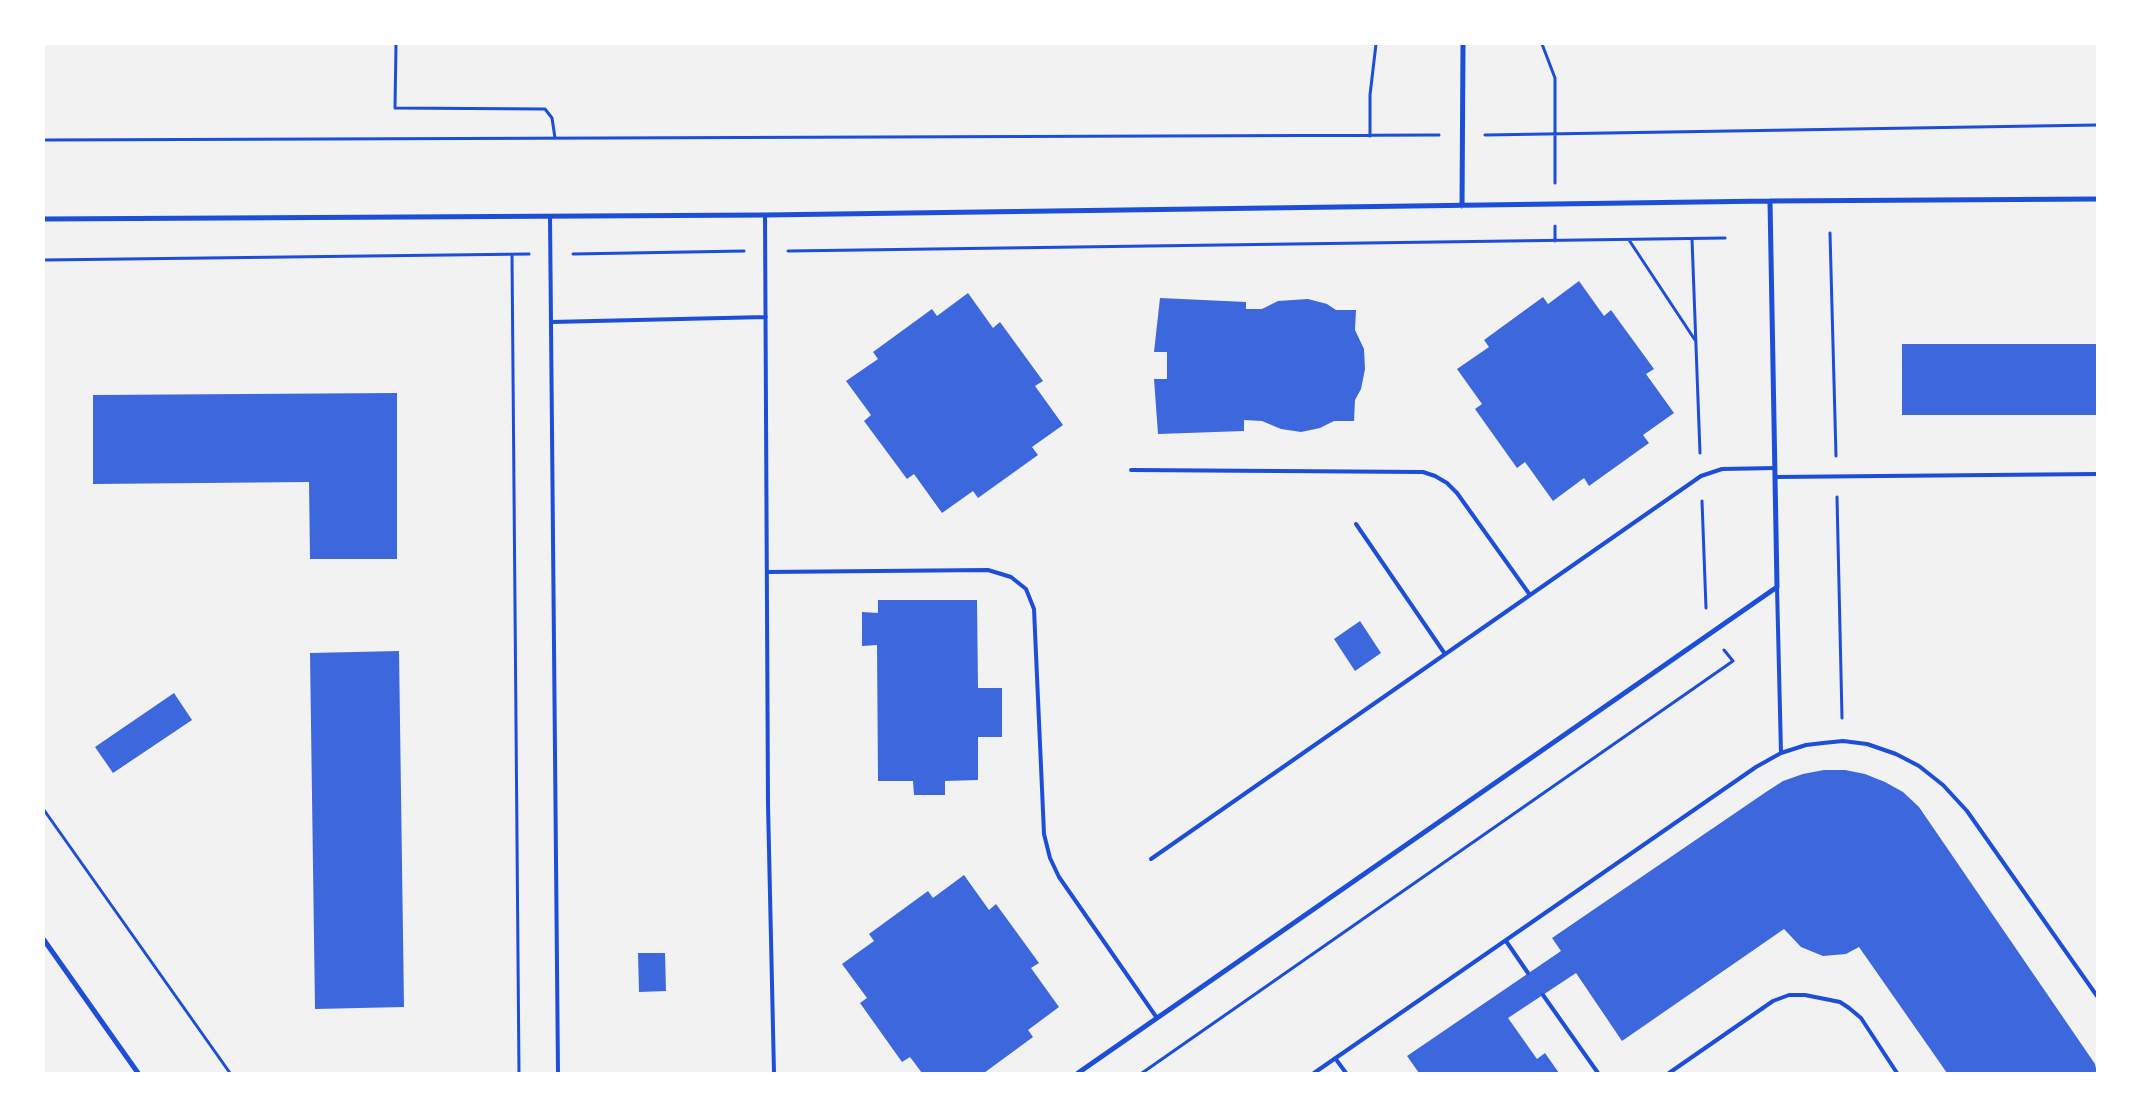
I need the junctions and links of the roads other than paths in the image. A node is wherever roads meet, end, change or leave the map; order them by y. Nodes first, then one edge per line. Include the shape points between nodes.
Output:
1 (1463, 44) edge
2 (2097, 199) edge
3 (1770, 201) junction
4 (1462, 206) junction
5 (550, 216) junction
6 (765, 216) junction
7 (44, 219) edge
8 (766, 317) junction
9 (551, 322) junction
10 (1774, 468) junction
11 (1131, 470) dead end
12 (2097, 474) edge
13 (1775, 477) junction
14 (1356, 524) dead end
15 (767, 572) junction
16 (1777, 587) junction
17 (1530, 595) junction
18 (1445, 654) junction
19 (1781, 753) junction
20 (1151, 859) dead end
21 (44, 940) edge
22 (1506, 941) junction
23 (1528, 973) dead end
24 (1543, 995) dead end
25 (2097, 996) edge
26 (1157, 1018) junction
27 (1335, 1058) junction
28 (138, 1073) edge
29 (558, 1073) edge
30 (774, 1073) edge
31 (1078, 1073) edge
32 (1314, 1073) edge
33 (1346, 1073) edge
34 (1598, 1073) edge
35 (1669, 1073) edge
36 (1897, 1073) edge

1 - 4 street
2 - 3 street
3 - 4 street
3 - 10 street
4 - 6 street
5 - 6 street
5 - 7 street
5 - 9 lane
6 - 8 lane
8 - 9 lane
8 - 15 lane
9 - 29 lane
10 - 13 street
10 - 17 lane via 1722,469 1701,476
11 - 17 lane via 1423,472 1447,483 1458,493
12 - 13 lane
13 - 16 street
14 - 18 lane
15 - 26 lane via 988,570 1011,577 1026,589 1034,609 1044,834 1050,858 1059,877
15 - 30 lane
16 - 19 lane
16 - 26 street
17 - 18 lane
18 - 20 lane
19 - 22 lane via 1756,767
19 - 25 lane via 1806,745 1843,741 1867,744 1896,754 1944,784 1968,811
21 - 28 street
22 - 23 lane
22 - 27 lane
24 - 34 lane
26 - 31 street
27 - 32 lane
27 - 33 lane
35 - 36 lane via 1773,1001 1789,995 1805,995 1840,1002 1861,1018

